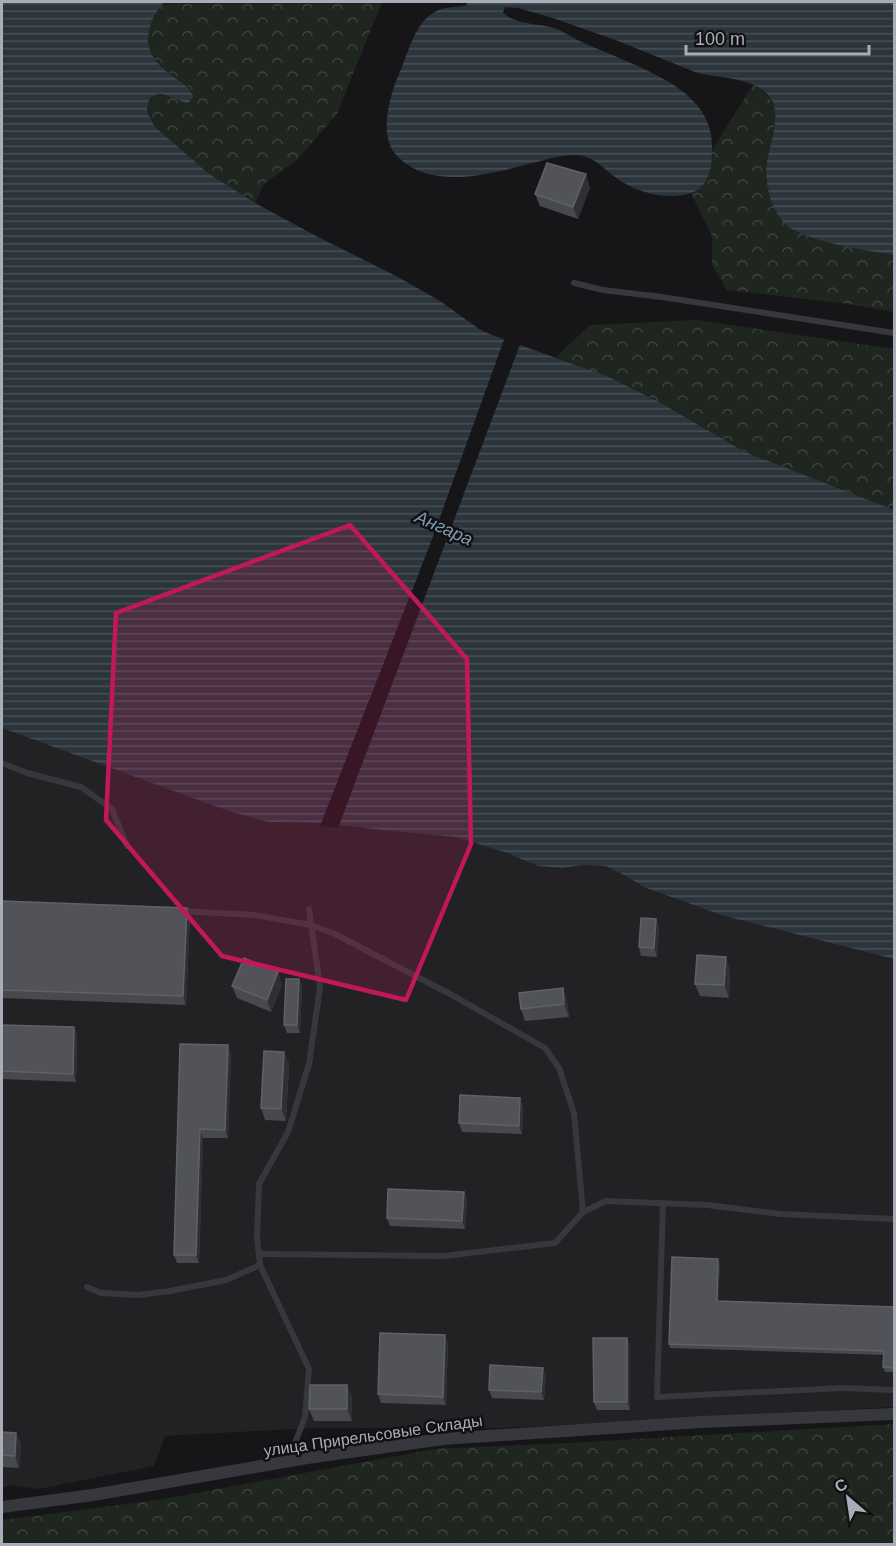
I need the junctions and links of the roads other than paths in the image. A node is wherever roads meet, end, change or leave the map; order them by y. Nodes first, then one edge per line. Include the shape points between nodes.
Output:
1 (574, 283) dead end
2 (894, 333) edge
3 (2, 763) edge
4 (127, 846) dead end
5 (309, 909) dead end
6 (168, 910) edge
7 (311, 925) junction
8 (663, 1203) junction
9 (583, 1212) junction
10 (894, 1219) edge
11 (259, 1254) junction
12 (260, 1265) junction
13 (87, 1287) dead end
14 (894, 1390) edge
15 (894, 1413) edge
16 (288, 1462) junction
17 (2, 1507) edge

1 - 2 lane
3 - 4 lane via 81,787 112,809
5 - 7 lane
6 - 7 lane via 254,915
7 - 9 lane via 450,994 545,1048 559,1068 574,1113
7 - 11 lane via 320,987 309,1064 288,1132 259,1184
8 - 9 lane via 606,1201
8 - 10 lane
8 - 14 lane via 657,1397 843,1388
9 - 11 lane via 555,1243 444,1256
11 - 12 lane
12 - 13 lane via 226,1280 138,1295 101,1293
12 - 16 lane via 309,1369 305,1417
15 - 16 street, улица Прирельсовые Склады via 443,1439
16 - 17 street, улица Прирельсовые Склады

